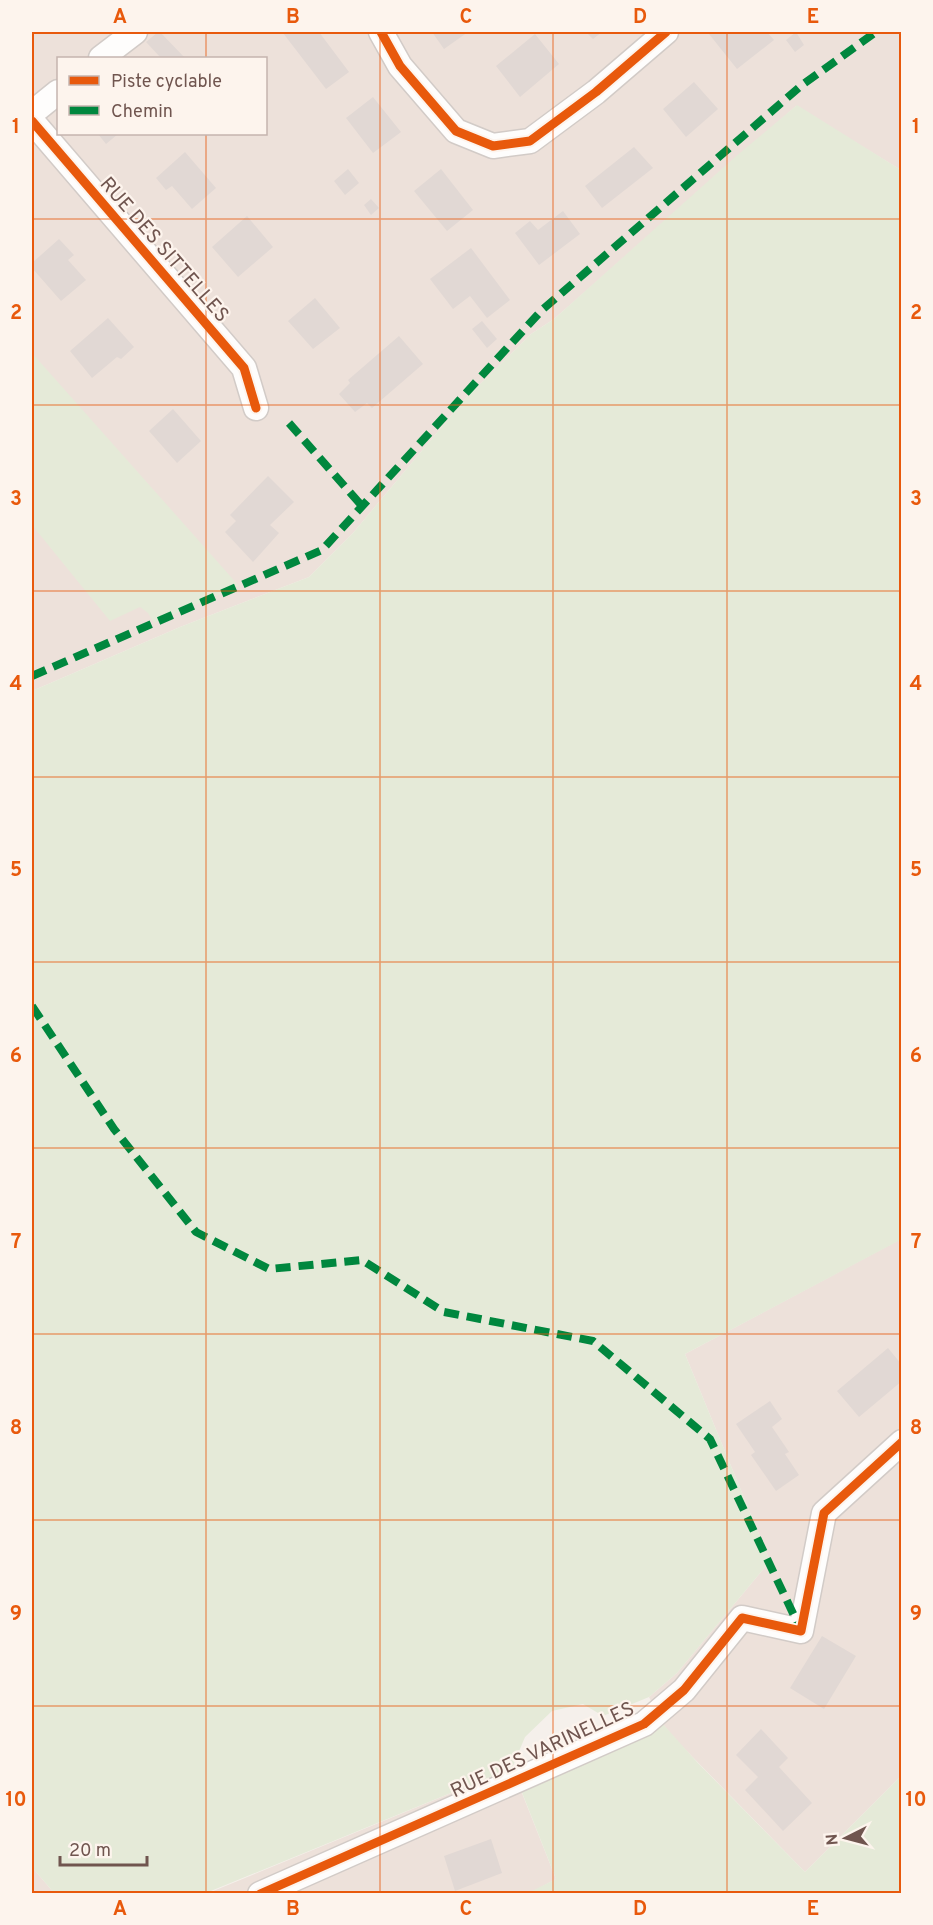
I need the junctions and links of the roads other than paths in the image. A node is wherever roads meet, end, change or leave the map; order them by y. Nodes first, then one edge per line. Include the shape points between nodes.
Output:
1 (135, 32) edge
2 (381, 32) edge
3 (666, 32) edge
4 (102, 57) edge
5 (57, 93) edge
6 (32, 113) edge
7 (32, 121) edge
8 (256, 408) dead end
9 (902, 1442) edge
10 (260, 1893) edge

1 - 4 street
2 - 3 street via 400,66 456,131 493,146 530,141 596,92
5 - 6 street
7 - 8 street, RUE DES SITTELLES via 244,368
9 - 10 street, RUE DES VARINELLES via 824,1513 801,1631 742,1618 684,1690 644,1724

